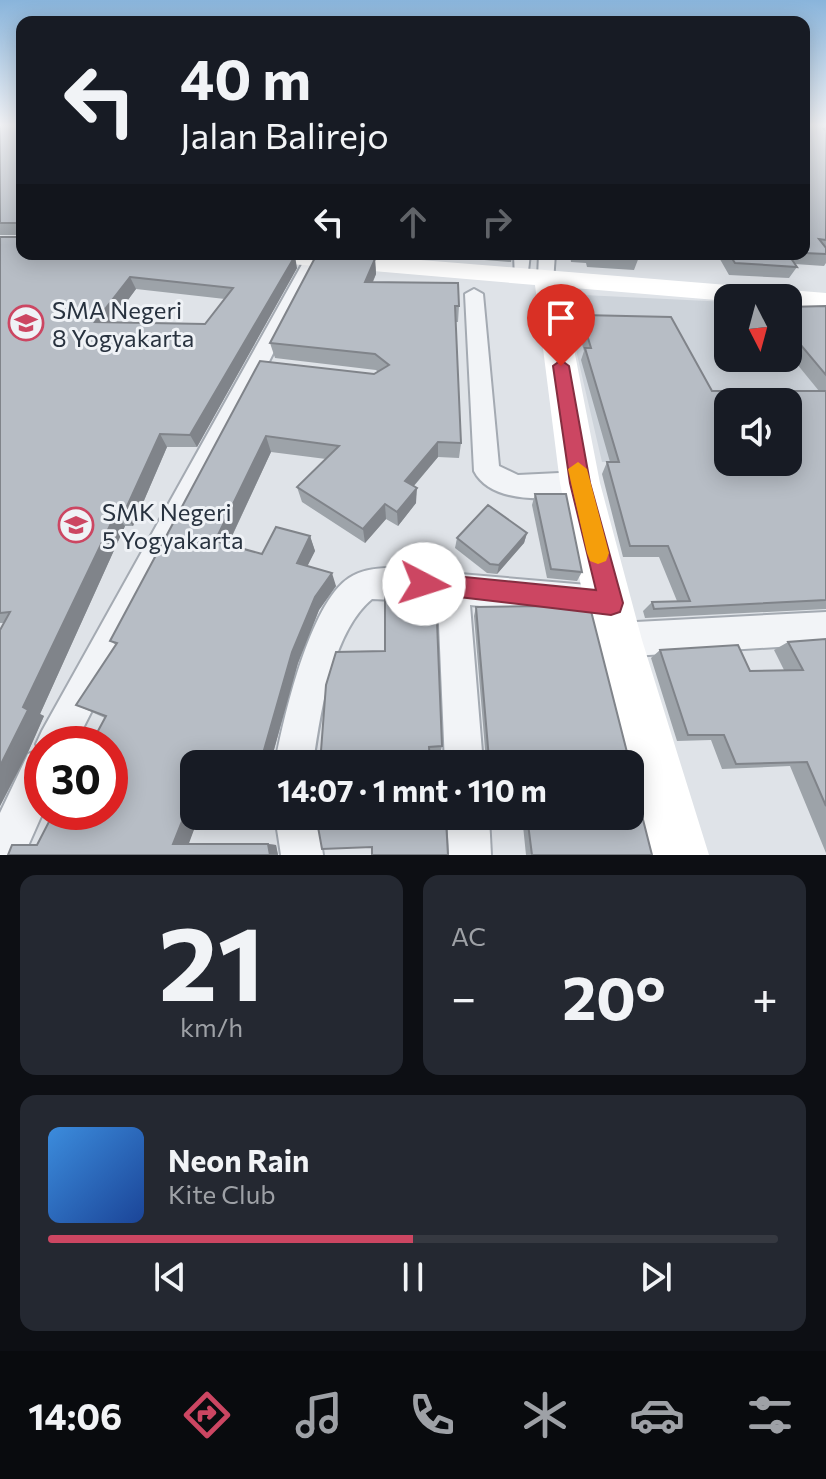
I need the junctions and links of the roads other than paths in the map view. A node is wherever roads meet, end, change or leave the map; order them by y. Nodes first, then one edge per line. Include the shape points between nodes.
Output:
1 (312, 260) edge
2 (350, 260) edge
3 (534, 265) edge
4 (474, 294) dead end
5 (825, 302) edge
6 (254, 366) junction
7 (285, 370) edge
8 (580, 483) junction
9 (453, 586) junction
10 (614, 622) junction
11 (826, 628) edge
12 (64, 726) edge
13 (297, 750) edge
14 (463, 750) edge
15 (24, 807) edge
16 (298, 830) edge
17 (469, 830) edge
18 (2, 855) edge
19 (302, 855) edge
20 (470, 855) edge
21 (677, 855) edge

1 - 6 street
2 - 3 main road
3 - 5 main road
3 - 8 main road
4 - 8 street via 487,471 499,483 514,486
6 - 7 street
6 - 12 street
8 - 10 main road
9 - 10 street
9 - 13 street via 376,583 358,589 345,605 317,669
9 - 14 street
10 - 11 street
10 - 21 main road
15 - 18 street
16 - 19 street
17 - 20 street

